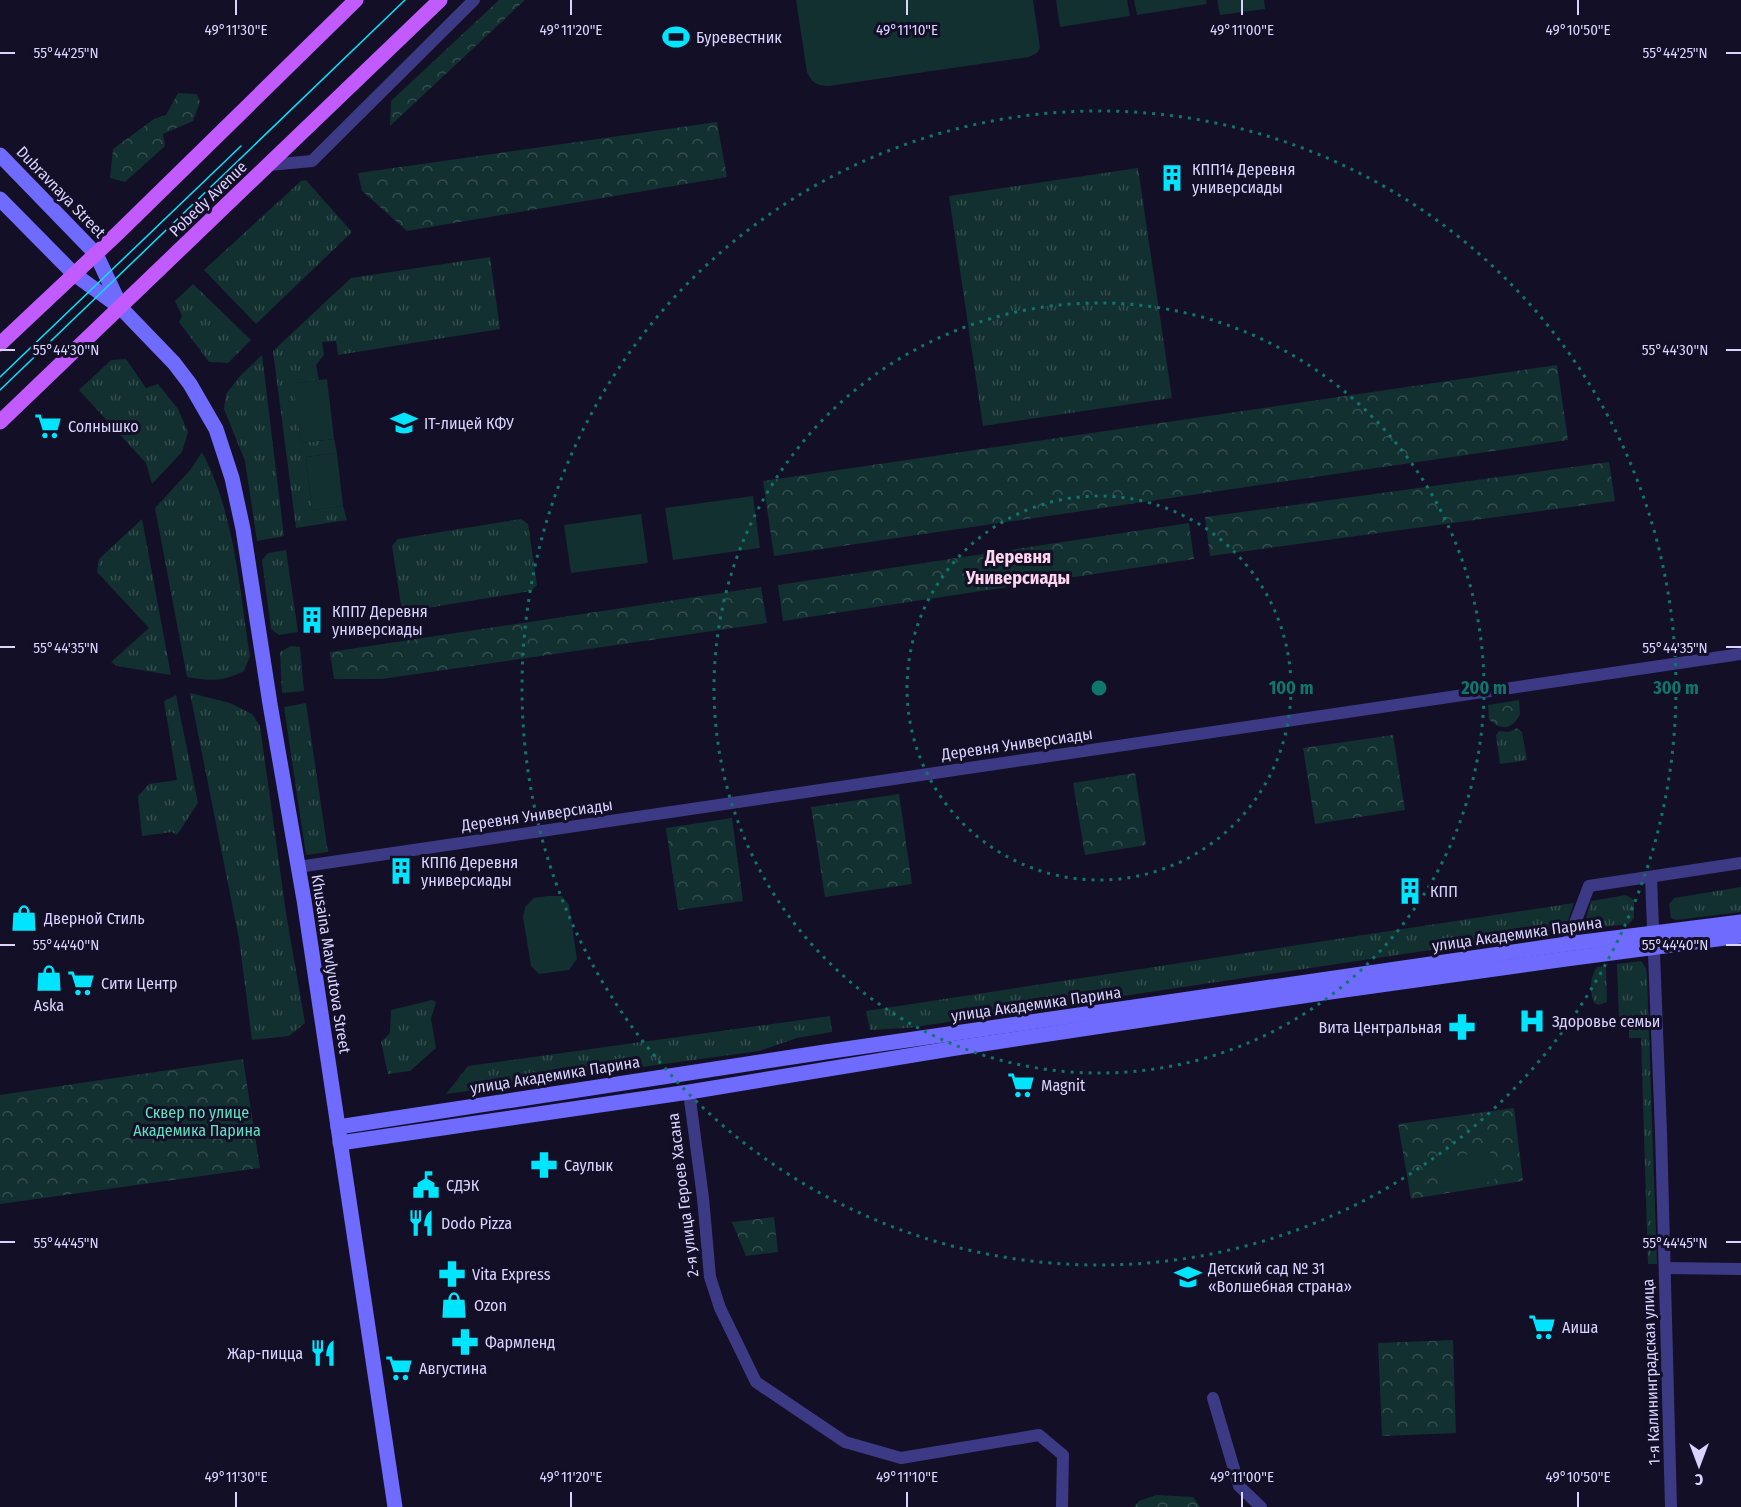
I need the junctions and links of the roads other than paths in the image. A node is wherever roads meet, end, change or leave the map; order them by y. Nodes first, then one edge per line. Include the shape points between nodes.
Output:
1 (356, 0) edge
2 (440, 0) edge
3 (474, 0) edge
4 (0, 155) edge
5 (269, 165) junction
6 (0, 199) edge
7 (96, 254) junction
8 (74, 274) junction
9 (121, 308) junction
10 (0, 344) edge
11 (0, 422) edge
12 (1741, 654) edge
13 (1741, 863) edge
14 (298, 867) junction
15 (1651, 877) junction
16 (1741, 922) edge
17 (1741, 936) edge
18 (1653, 941) junction
19 (1567, 944) junction
20 (955, 1041) junction
21 (686, 1073) junction
22 (689, 1092) junction
23 (338, 1127) junction
24 (340, 1143) junction
25 (1665, 1268) junction
26 (1741, 1269) edge
27 (1212, 1398) dead end
28 (395, 1507) edge
29 (1062, 1507) edge
30 (1261, 1507) edge
31 (1671, 1507) edge

1 - 7 main road
2 - 5 main road, Pobedy Avenue
3 - 5 street via 312,161
4 - 7 main road, Dubravnaya Street
5 - 9 main road, Pobedy Avenue
6 - 8 main road
7 - 8 main road
7 - 9 main road, Dubravnaya Street
8 - 9 main road
8 - 10 main road
9 - 11 main road, Pobedy Avenue
9 - 14 main road, Khusaina Mavlyutova Street via 190,384 216,429 232,478
12 - 14 street, Деревня Универсиады
13 - 15 street
14 - 23 main road, Khusaina Mavlyutova Street
15 - 18 street, 1-я Калининградская улица
15 - 19 street via 1589,886
16 - 18 main road, улица Академика Парина
17 - 18 main road, улица Академика Парина
18 - 19 main road, улица Академика Парина
18 - 20 main road, улица Академика Парина via 1392,983
18 - 25 street, 1-я Калининградская улица
19 - 20 main road, улица Академика Парина
20 - 21 main road, улица Академика Парина
20 - 22 main road, улица Академика Парина
21 - 22 main road, 2-я улица Героев Хасана
21 - 23 main road, улица Академика Парина
22 - 24 main road, улица Академика Парина
22 - 29 street, 2-я улица Героев Хасана via 710,1277 720,1308 756,1382 845,1442 902,1458 1039,1435 1063,1455
23 - 24 main road, Khusaina Mavlyutova Street
24 - 28 main road, Khusaina Mavlyutova Street
25 - 26 street
25 - 31 street, 1-я Калининградская улица
27 - 30 street via 1239,1486

